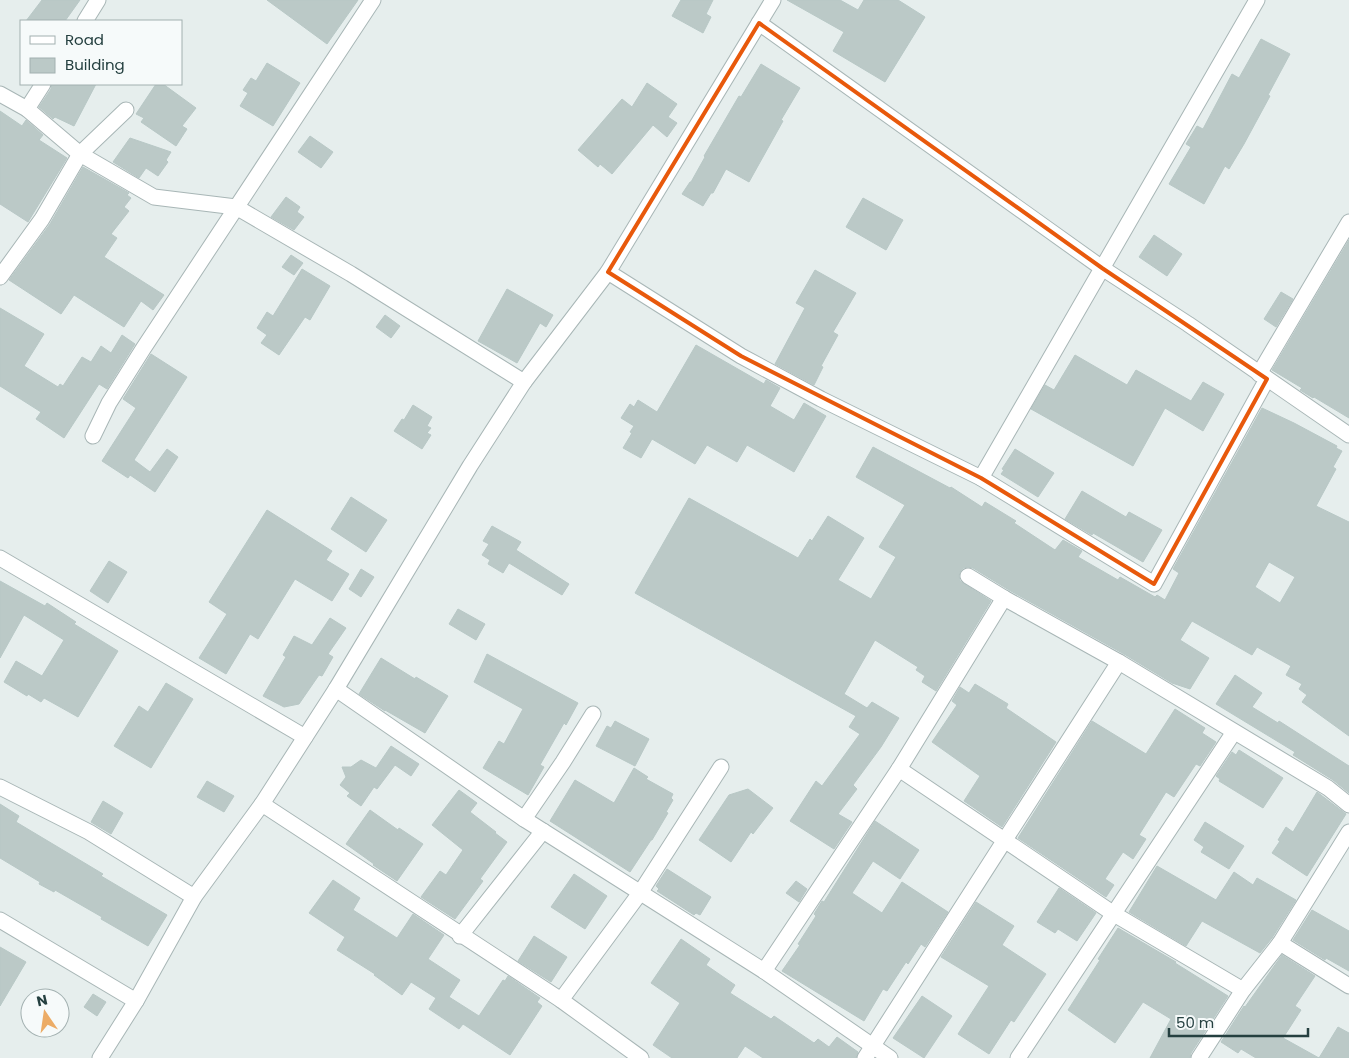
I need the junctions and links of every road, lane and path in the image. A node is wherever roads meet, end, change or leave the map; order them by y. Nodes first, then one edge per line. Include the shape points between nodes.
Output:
1 (98, 0) edge
2 (373, 0) edge
3 (773, 0) edge
4 (1257, 0) edge
5 (86, 20) edge
6 (759, 23) junction
7 (42, 85) edge
8 (0, 94) edge
9 (27, 109) junction
10 (126, 110) dead end
11 (80, 154) junction
12 (236, 207) junction
13 (1349, 222) edge
14 (1102, 268) junction
15 (608, 272) junction
16 (0, 275) edge
17 (1263, 376) junction
18 (524, 382) junction
19 (1349, 435) edge
20 (93, 436) dead end
21 (980, 478) junction
22 (0, 558) edge
23 (968, 576) dead end
24 (1004, 598) junction
25 (1119, 662) junction
26 (336, 689) junction
27 (593, 714) dead end
28 (1234, 732) junction
29 (305, 737) junction
30 (721, 767) dead end
31 (899, 769) junction
32 (0, 787) edge
33 (262, 804) junction
34 (1349, 805) edge
35 (524, 819) junction
36 (543, 831) junction
37 (1349, 832) edge
38 (1004, 841) junction
39 (640, 894) junction
40 (194, 897) junction
41 (1114, 914) junction
42 (0, 920) edge
43 (460, 936) junction
44 (1280, 943) junction
45 (764, 970) junction
46 (1349, 986) edge
47 (1243, 990) junction
48 (561, 1000) junction
49 (136, 1001) junction
50 (868, 1052) edge
51 (100, 1058) edge
52 (641, 1058) edge
53 (890, 1058) edge
54 (1018, 1058) edge
55 (1199, 1058) edge

1 - 5 street
2 - 12 street
3 - 6 street
4 - 14 street
6 - 14 street
6 - 15 street
7 - 9 street
8 - 9 street
9 - 11 street
10 - 11 street
11 - 12 street via 154,197
11 - 16 street via 42,219
12 - 18 street
12 - 20 street via 124,380
13 - 17 street
14 - 17 street
14 - 21 street
15 - 18 street
15 - 21 street via 820,400
17 - 19 street
17 - 21 street via 1154,584
18 - 26 street
22 - 29 street
23 - 24 street
24 - 25 street
24 - 31 street
25 - 28 street
25 - 38 street
26 - 29 street
26 - 35 street
27 - 35 street
28 - 34 street via 1328,788
28 - 41 street
29 - 33 street
30 - 39 street
31 - 38 street
31 - 45 street
32 - 40 street via 89,832
33 - 40 street
33 - 43 street
35 - 36 street
36 - 39 street
36 - 43 street
37 - 44 street
38 - 41 street
38 - 50 street
39 - 45 street
39 - 48 street
40 - 49 street
41 - 47 street
41 - 54 street
42 - 49 street
43 - 48 street
44 - 46 street
44 - 47 street
45 - 50 street
47 - 55 street
48 - 52 street
49 - 51 street
50 - 53 street

